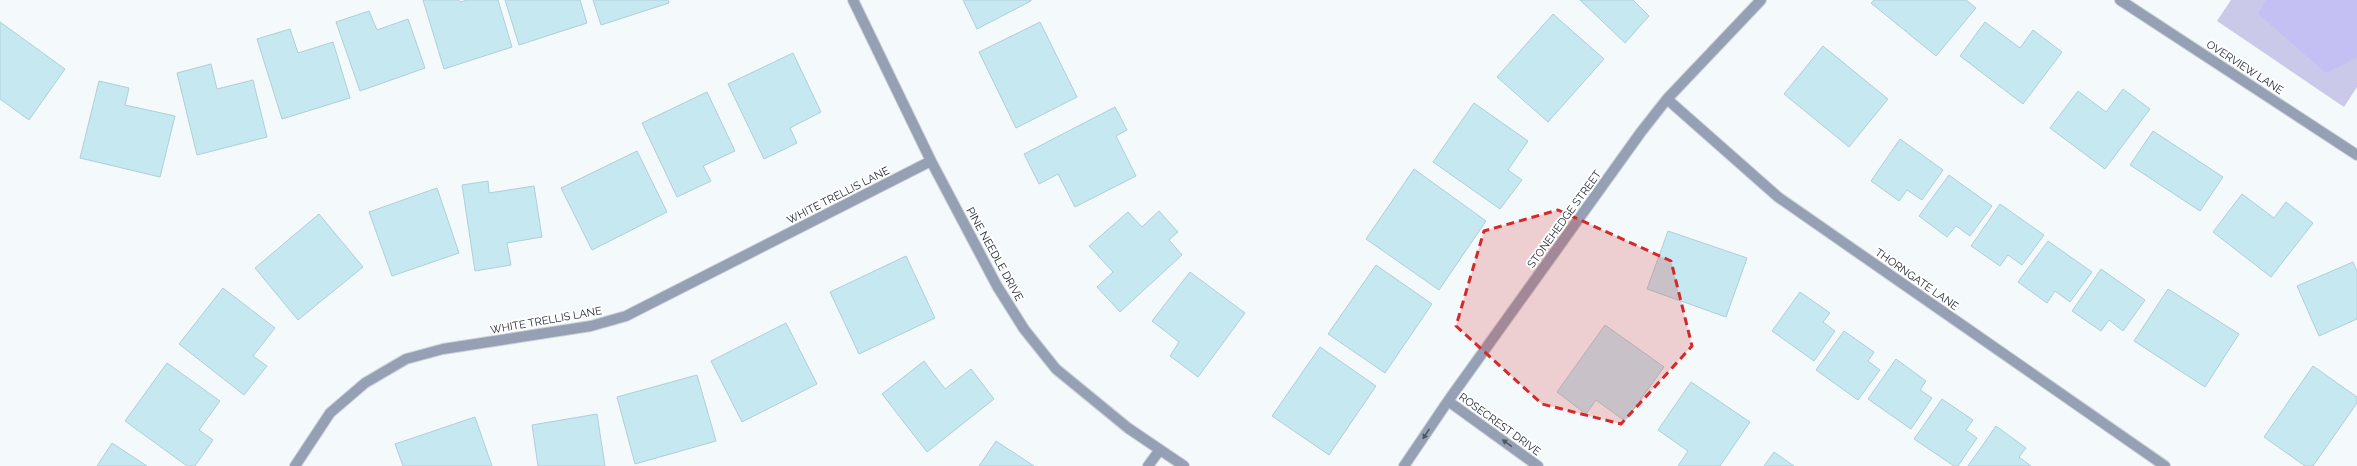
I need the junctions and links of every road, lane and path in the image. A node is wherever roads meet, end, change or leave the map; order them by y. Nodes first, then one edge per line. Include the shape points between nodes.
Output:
1 (853, 0) edge
2 (1761, 0) edge
3 (2120, 0) edge
4 (1667, 99) junction
5 (2357, 155) edge
6 (931, 161) junction
7 (1448, 401) junction
8 (1159, 451) junction
9 (294, 466) edge
10 (1148, 466) edge
11 (1184, 466) edge
12 (1404, 466) edge
13 (1538, 466) edge
14 (2165, 466) edge

1 - 6 street, PINE NEEDLE DRIVE
2 - 4 street, STONEHEDGE STREET
3 - 5 street, OVERVIEW LANE
4 - 7 street, STONEHEDGE STREET
4 - 14 street, THORNGATE LANE via 1778,197
6 - 8 street, PINE NEEDLE DRIVE via 997,286 1024,329 1056,370
6 - 9 street, WHITE TRELLIS LANE via 626,316 591,326 443,349 406,359 365,382 330,413
7 -> 12 street, STONEHEDGE STREET
13 -> 7 street, ROSECREST DRIVE
8 - 10 street
8 - 11 street, PINE NEEDLE DRIVE

